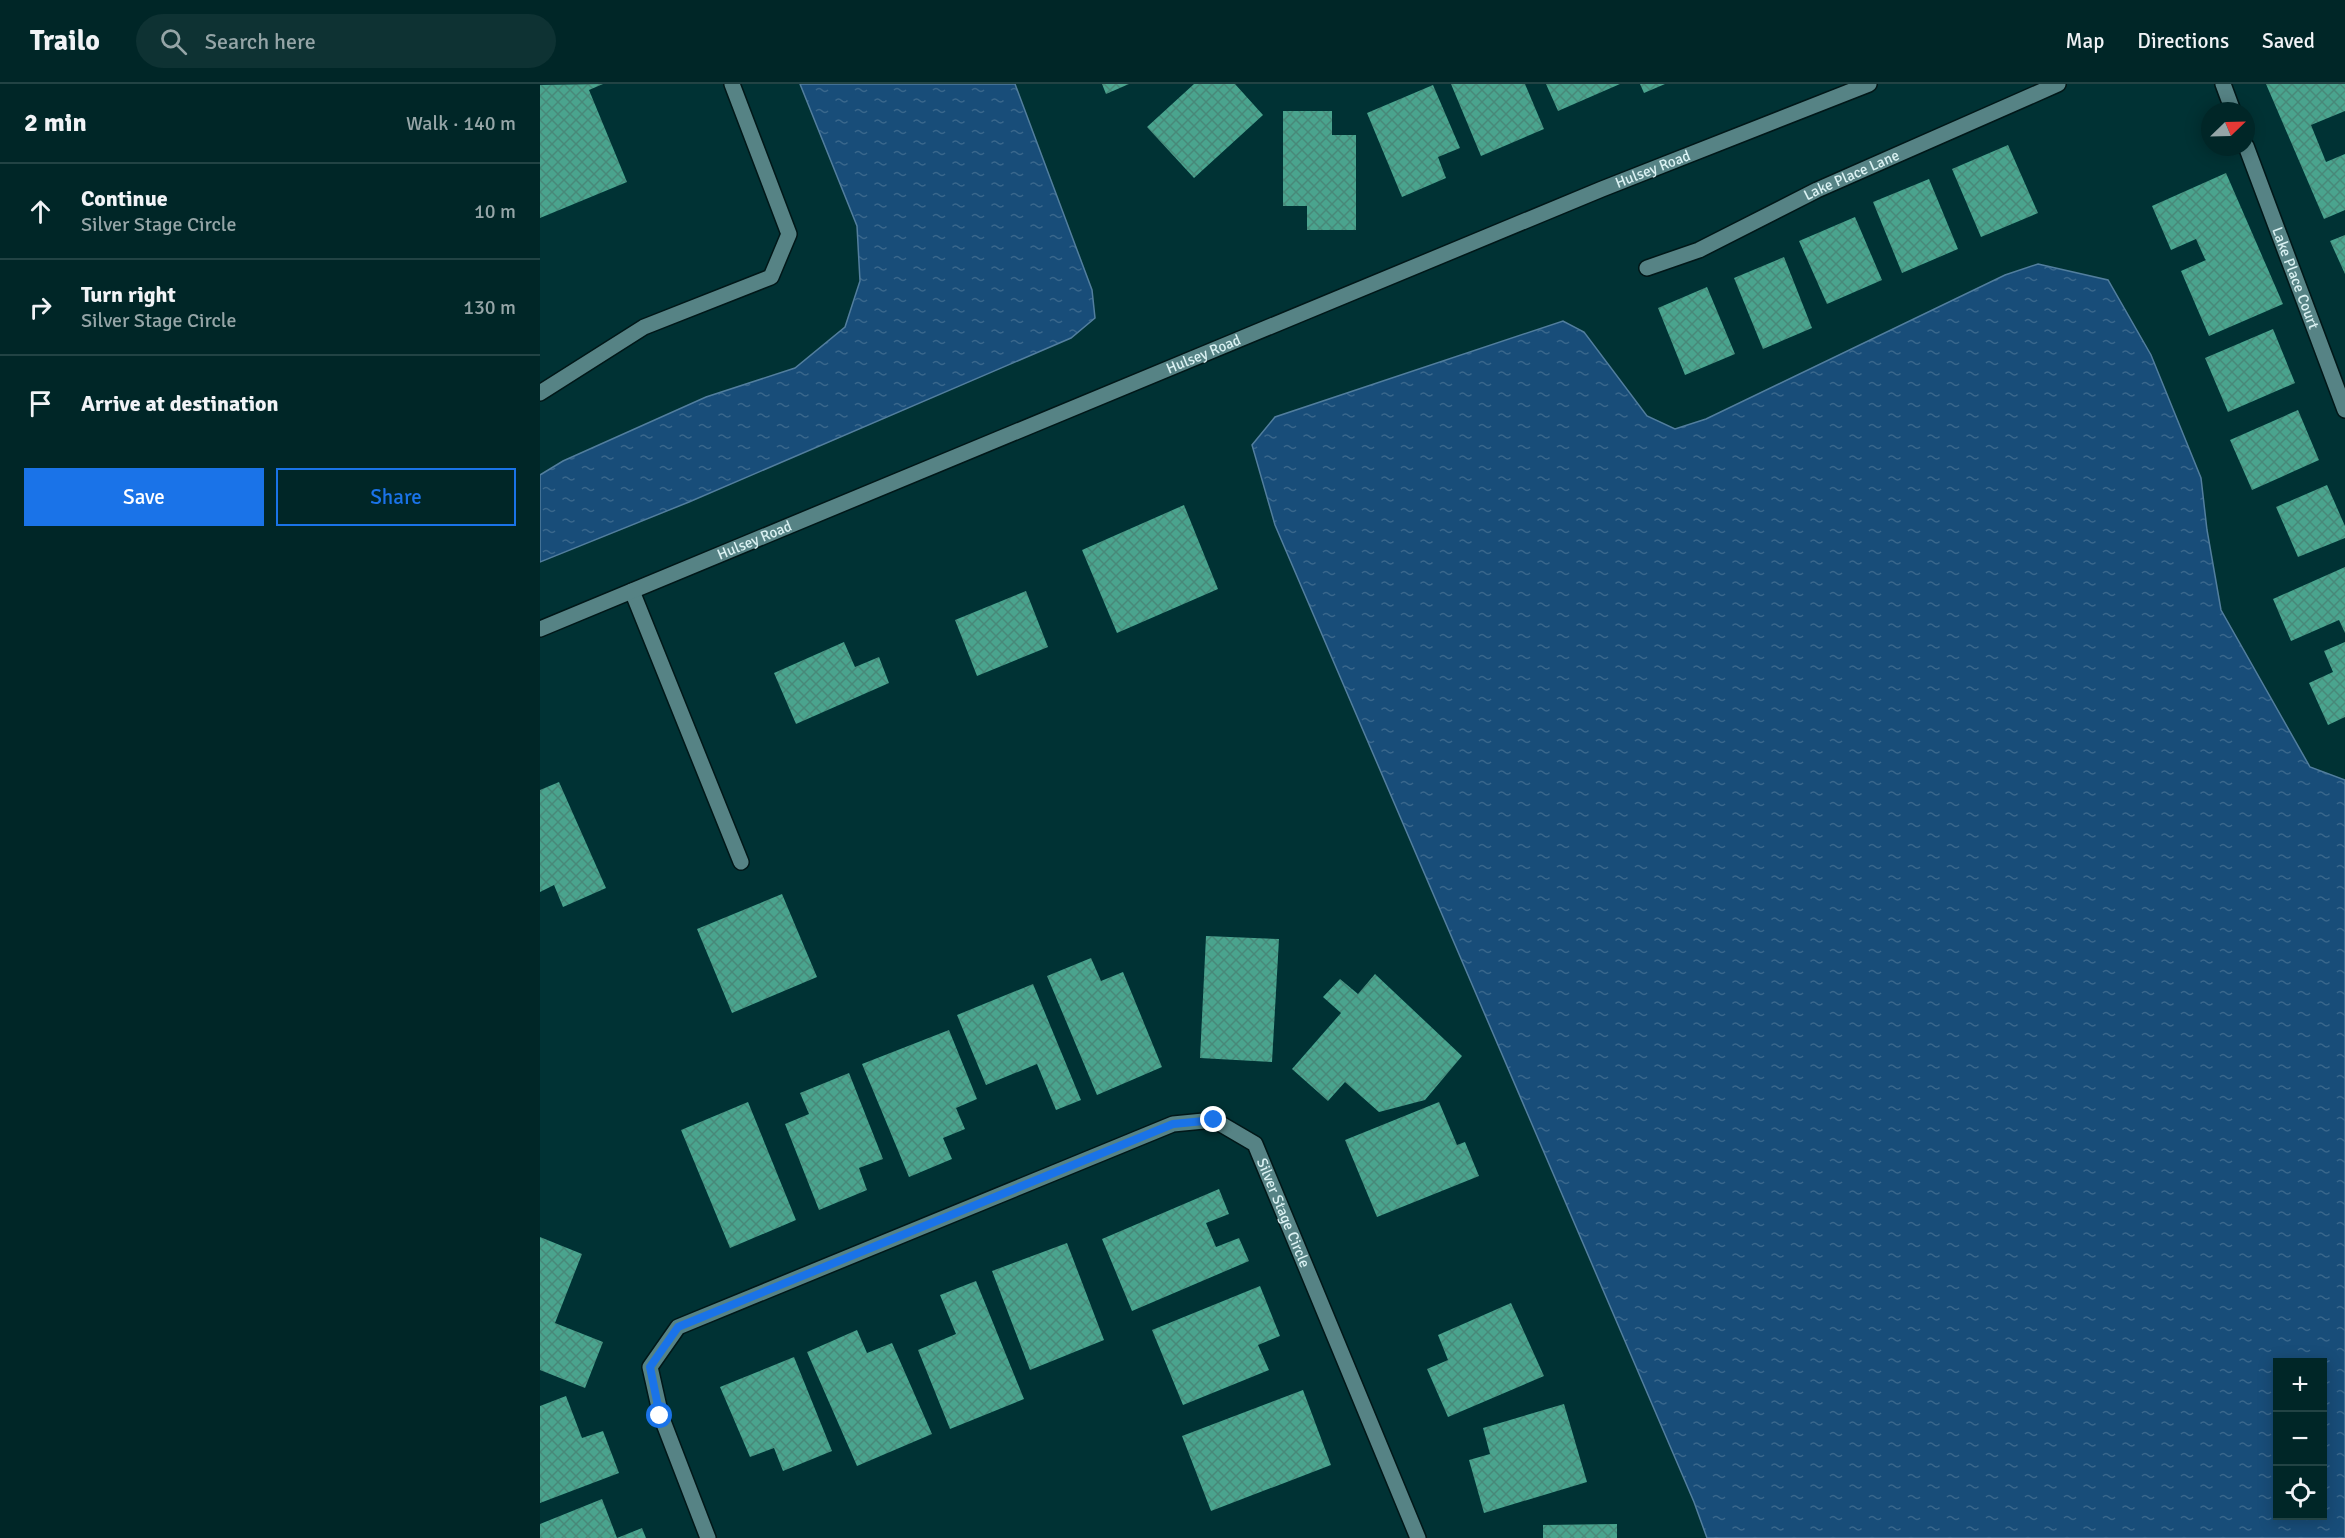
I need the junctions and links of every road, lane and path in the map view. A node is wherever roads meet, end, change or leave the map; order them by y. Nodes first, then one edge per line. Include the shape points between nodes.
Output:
1 (732, 84) edge
2 (1869, 84) edge
3 (2058, 84) edge
4 (2223, 84) edge
5 (2230, 102) edge
6 (2250, 156) edge
7 (1647, 268) dead end
8 (540, 393) edge
9 (2345, 410) edge
10 (632, 591) junction
11 (540, 629) edge
12 (741, 862) dead end
13 (708, 1538) edge
14 (1418, 1538) edge

1 - 8 street via 789,234 771,277 644,327
2 - 10 street, Hulsey Road via 1602,189
3 - 7 street, Lake Place Lane via 1817,190 1699,249
4 - 5 street
6 - 9 street, Lake Place Court
10 - 11 street, Hulsey Road
10 - 12 street
13 - 14 street, Silver Stage Circle via 660,1416 650,1367 678,1327 1173,1124 1214,1120 1255,1144

